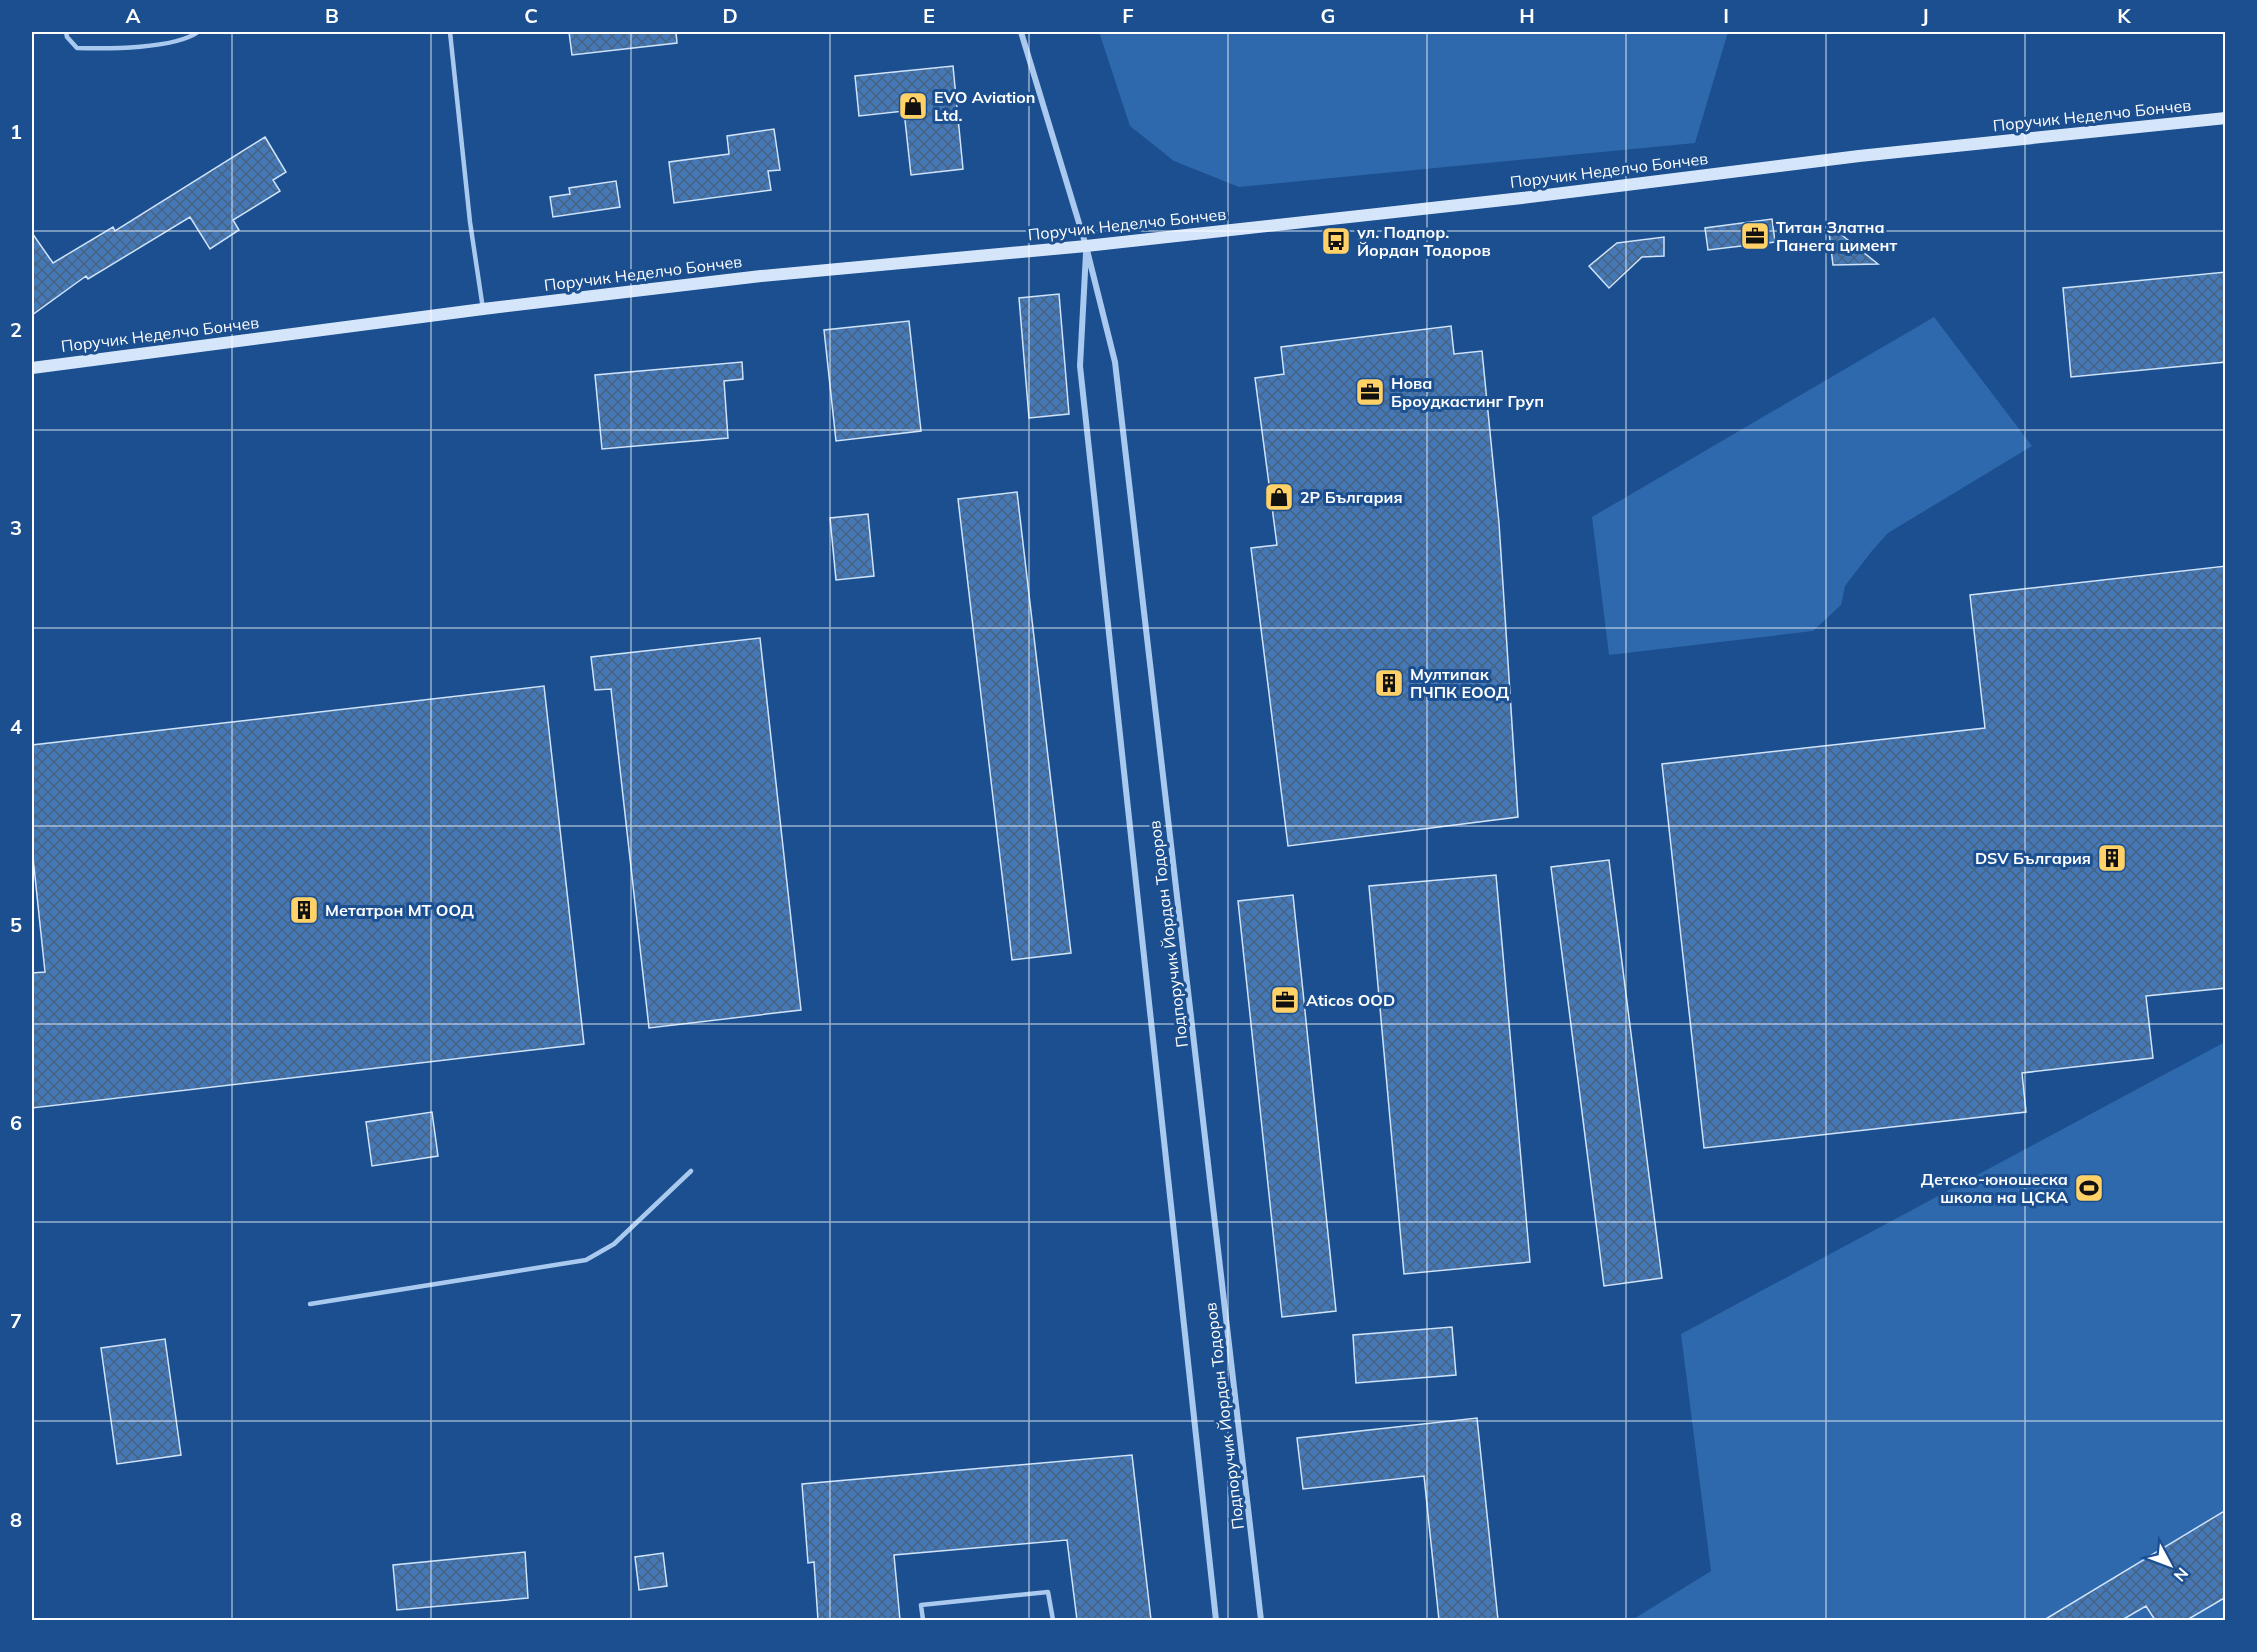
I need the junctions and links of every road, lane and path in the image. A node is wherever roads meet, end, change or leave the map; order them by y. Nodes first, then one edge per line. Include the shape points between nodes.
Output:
1 (66, 32) edge
2 (198, 32) edge
3 (450, 32) edge
4 (1021, 32) edge
5 (2226, 118) edge
6 (1086, 246) junction
7 (483, 309) junction
8 (32, 368) edge
9 (691, 1171) dead end
10 (310, 1304) dead end
11 (922, 1620) edge
12 (1053, 1620) edge
13 (1216, 1620) edge
14 (1261, 1620) edge

1 - 2 lane via 77,48 98,49 177,41
3 - 7 lane
4 - 6 street, Подпоручик Йордан Тодоров
5 - 6 street, Поручик Неделчо Бончев via 1859,156
6 - 7 street, Поручик Неделчо Бончев via 761,276
6 - 13 street, Подпоручик Йордан Тодоров via 1080,366
6 - 14 street, Подпоручик Йордан Тодоров via 1116,374
7 - 8 street, Поручик Неделчо Бончев
9 - 10 lane via 614,1244 586,1260
11 - 12 lane via 921,1605 1048,1592

